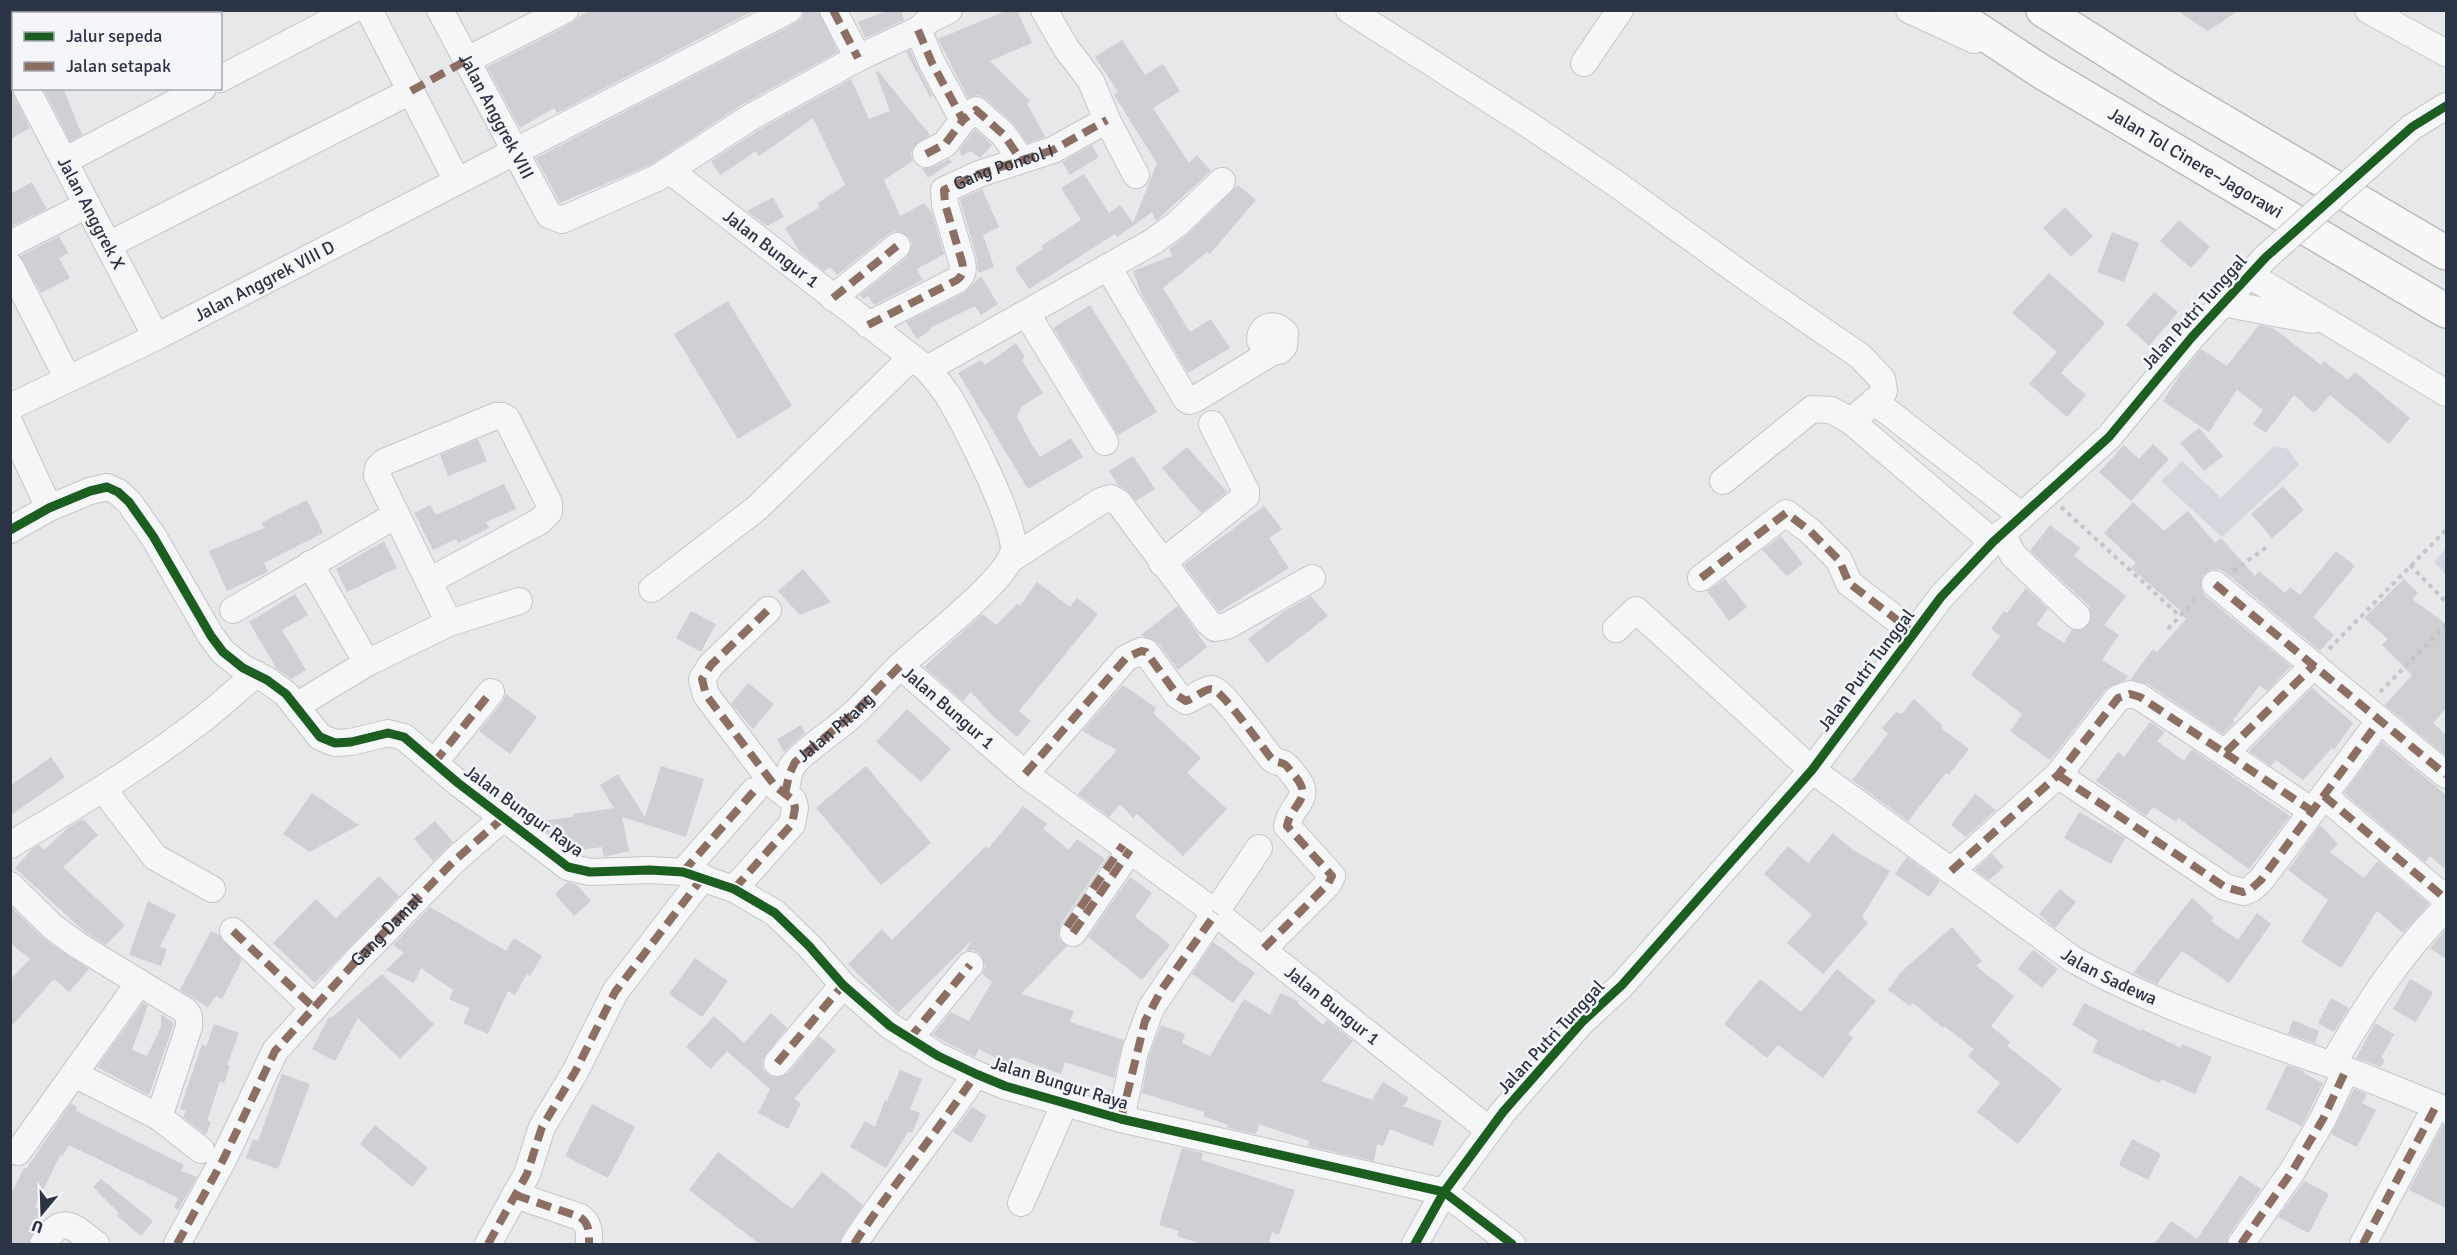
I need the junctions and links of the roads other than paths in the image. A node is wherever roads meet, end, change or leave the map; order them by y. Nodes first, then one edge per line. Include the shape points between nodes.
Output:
1 (352, 10) edge
2 (369, 10) edge
3 (440, 10) edge
4 (565, 10) edge
5 (789, 10) edge
6 (833, 10) edge
7 (950, 10) edge
8 (1044, 10) edge
9 (1349, 10) edge
10 (1620, 10) edge
11 (1909, 10) edge
12 (1948, 10) edge
13 (2043, 10) edge
14 (2368, 10) edge
15 (918, 30) junction
16 (2446, 53) edge
17 (858, 58) junction
18 (467, 60) junction
19 (1584, 63) dead end
20 (2042, 72) junction
21 (222, 78) edge
22 (27, 90) edge
23 (199, 90) edge
24 (411, 91) junction
25 (2446, 106) edge
26 (963, 120) junction
27 (1107, 120) junction
28 (514, 151) junction
29 (926, 154) dead end
30 (1021, 160) junction
31 (64, 161) junction
32 (669, 170) junction
33 (1136, 175) dead end
34 (456, 181) junction
35 (1222, 181) dead end
36 (87, 205) junction
37 (10, 244) edge
38 (108, 245) junction
39 (897, 246) dead end
40 (2446, 253) edge
41 (10, 266) edge
42 (2257, 266) junction
43 (1108, 267) junction
44 (833, 298) junction
45 (2222, 303) junction
46 (2446, 311) edge
47 (1027, 314) junction
48 (2330, 324) junction
49 (868, 326) junction
50 (156, 337) junction
51 (1272, 352) dead end
52 (919, 364) junction
53 (68, 379) junction
54 (2446, 393) edge
55 (1874, 401) junction
56 (10, 407) edge
57 (1851, 421) junction
58 (10, 424) edge
59 (1212, 424) dead end
60 (1105, 442) dead end
61 (1723, 481) dead end
62 (49, 508) junction
63 (396, 515) junction
64 (2022, 516) junction
65 (10, 530) edge
66 (1998, 537) junction
67 (1011, 559) junction
68 (1162, 563) junction
69 (310, 564) junction
70 (1312, 578) dead end
71 (1701, 578) dead end
72 (429, 581) junction
73 (2215, 584) dead end
74 (652, 589) dead end
75 (519, 601) dead end
76 (233, 610) dead end
77 (768, 610) dead end
78 (2078, 616) dead end
79 (449, 623) junction
80 (1616, 629) dead end
81 (1914, 633) junction
82 (367, 663) junction
83 (2314, 665) junction
84 (900, 666) junction
85 (256, 674) junction
86 (491, 692) dead end
87 (296, 706) junction
88 (2372, 713) junction
89 (2225, 753) junction
90 (434, 763) junction
91 (1812, 770) junction
92 (1025, 774) junction
93 (2058, 775) junction
94 (2446, 775) edge
95 (103, 789) junction
96 (754, 791) dead end
97 (785, 794) junction
98 (2318, 803) junction
99 (504, 817) junction
100 (10, 845) edge
101 (1126, 848) junction
102 (1259, 848) dead end
103 (1951, 871) junction
104 (693, 874) junction
105 (10, 885) edge
106 (734, 888) junction
107 (212, 889) dead end
108 (2446, 899) edge
109 (2446, 908) edge
110 (1216, 913) junction
111 (1070, 930) dead end
112 (233, 931) dead end
113 (1263, 949) junction
114 (970, 965) dead end
115 (139, 982) junction
116 (843, 985) junction
117 (315, 1008) junction
118 (909, 1040) junction
119 (777, 1063) dead end
120 (2339, 1068) junction
121 (74, 1074) junction
122 (976, 1074) junction
123 (1064, 1105) junction
124 (2441, 1108) edge
125 (159, 1117) junction
126 (1121, 1119) junction
127 (1489, 1130) junction
128 (201, 1150) dead end
129 (18, 1152) dead end
130 (1444, 1192) junction
131 (515, 1195) junction
132 (1021, 1203) dead end
133 (43, 1245) edge
134 (96, 1245) edge
135 (177, 1245) edge
136 (488, 1245) edge
137 (589, 1245) edge
138 (854, 1245) edge
139 (1415, 1245) edge
140 (1512, 1245) edge
141 (2241, 1245) edge
142 (2363, 1245) edge

1 - 21 street
2 - 24 street
3 - 18 street, Jalan Anggrek VIII
4 - 18 street
5 - 28 street, Jalan Anggrek VIII D
6 - 17 street
7 - 15 street
8 - 27 street via 1091,81
9 - 55 street via 1596,170 1860,356 1882,379 1884,391
10 - 19 street
11 - 20 street
12 - 20 highway, Jalan Tol Cinere–Jagorawi
13 - 40 highway via 2168,89
14 - 16 street
15 - 17 street
15 - 26 street
17 - 32 street via 751,117
18 - 28 street, Jalan Anggrek VIII
20 - 46 highway, Jalan Tol Cinere–Jagorawi
22 - 31 street, Jalan Anggrek X
23 - 31 street
24 - 34 street
24 - 38 street
25 - 42 street, Jalan Putri Tunggal, bridge via 2412,127
26 - 29 street via 945,144
26 - 30 street via 976,110 1004,135
27 - 30 street, Gang Poncol I via 1053,150
27 - 33 street
28 - 32 street, Jalan Anggrek VIII via 549,215 555,219 566,219
28 - 34 street, Jalan Anggrek VIII D
30 - 49 street, Gang Poncol I via 944,190 962,273 957,280
31 - 36 street, Jalan Anggrek X
32 - 44 street, Jalan Bungur 1
34 - 50 street, Jalan Anggrek VIII D
35 - 43 street via 1177,224
36 - 37 street
36 - 38 street, Jalan Anggrek X
38 - 50 street, Jalan Anggrek X
39 - 44 street
41 - 53 street
42 - 45 street, Jalan Putri Tunggal
42 - 48 street
43 - 47 street
43 - 51 street via 1186,399 1197,398
44 - 49 street, Jalan Bungur 1
45 - 48 street
45 - 64 street, Jalan Putri Tunggal via 2109,437
47 - 52 street
47 - 60 street
48 - 54 street
49 - 52 street, Jalan Bungur 1
50 - 53 street, Jalan Anggrek VIII D
52 - 67 street, Jalan Bungur 1 via 958,414 1005,514 1015,543
52 - 74 street via 757,508
53 - 56 street, Jalan Anggrek VIII D
55 - 57 street
55 - 64 street
57 - 61 street via 1831,410 1812,409
57 - 66 street
58 - 62 street
59 - 68 street via 1246,496
62 - 65 street, Jalan Bungur Raya
62 - 85 street, Jalan Bungur Raya via 103,487 124,496 153,536 211,636 223,652
63 - 69 street
63 - 72 street
63 - 72 street via 377,475 379,465 496,416 507,420 549,503 549,512 540,521
64 - 66 street, Jalan Putri Tunggal
66 - 78 street
66 - 81 street, Jalan Putri Tunggal via 1941,597
67 - 68 street via 1111,498 1119,503
67 - 84 street, Jalan Bungur 1 via 999,578
68 - 70 street via 1208,622 1220,629
69 - 76 street
69 - 82 street
71 - 81 street via 1786,513 1839,560 1849,583
72 - 79 street
73 - 83 street
75 - 79 street
77 - 97 street via 711,665 702,679 706,695
79 - 82 street
80 - 91 street, Jalan Sadewa via 1636,610
81 - 91 street, Jalan Putri Tunggal
82 - 87 street
83 - 88 street
83 - 89 street
84 - 92 street, Jalan Bungur 1
84 - 97 street, Jalan Pitang via 853,714 795,762
85 - 87 street, Jalan Bungur Raya via 278,686
85 - 95 street via 189,730
86 - 90 street
87 - 90 street, Jalan Bungur Raya via 320,737 327,740 351,742 377,734 397,734
88 - 94 street
88 - 98 street
89 - 93 street via 2130,694 2118,698
89 - 98 street
90 - 99 street, Jalan Bungur Raya
91 - 103 street, Jalan Sadewa
91 - 127 street, Jalan Putri Tunggal via 1622,986 1555,1051
92 - 101 street, Jalan Bungur 1
92 - 113 street via 1132,654 1146,652 1178,696 1186,700 1209,689 1216,690 1275,762 1284,764 1301,783 1303,793 1287,826 1332,876
93 - 98 street via 2234,891 2243,892 2261,880
93 - 103 street
95 - 100 street
95 - 107 street via 155,857
96 - 104 street
97 - 106 street via 793,800 795,808 792,824
98 - 108 street
99 - 104 street, Jalan Bungur Raya via 561,862 580,872 667,870
99 - 117 street, Gang Damal via 455,860
101 - 110 street, Jalan Bungur 1
101 - 111 street
102 - 110 street
103 - 120 street, Jalan Sadewa via 2064,954 2101,975 2252,1039
104 - 106 street, Jalan Bungur Raya
104 - 131 street via 615,992 542,1127 527,1174
105 - 115 street via 52,927
106 - 116 street, Jalan Bungur Raya via 775,914
109 - 120 street via 2386,979
110 - 113 street, Jalan Bungur 1
110 - 126 street via 1162,989 1145,1021
112 - 117 street
113 - 127 street, Jalan Bungur 1
114 - 118 street
115 - 121 street
115 - 125 street via 189,1016 189,1027
116 - 118 street, Jalan Bungur Raya
116 - 119 street
117 - 135 street, Gang Damal via 275,1051
118 - 122 street, Jalan Bungur Raya
120 - 124 street, Jalan Sadewa
120 - 141 street via 2323,1119
121 - 125 street
121 - 129 street
122 - 123 street, Jalan Bungur Raya
122 - 138 street
123 - 126 street, Jalan Bungur Raya
123 - 132 street
124 - 142 street
125 - 128 street
126 - 130 street, Jalan Bungur Raya
127 - 130 street, Jalan Putri Tunggal
130 - 139 street, Jalan Putri Tunggal
130 - 140 street
131 - 136 street
131 - 137 street via 580,1216 589,1230
133 - 134 street via 54,1229 65,1225

